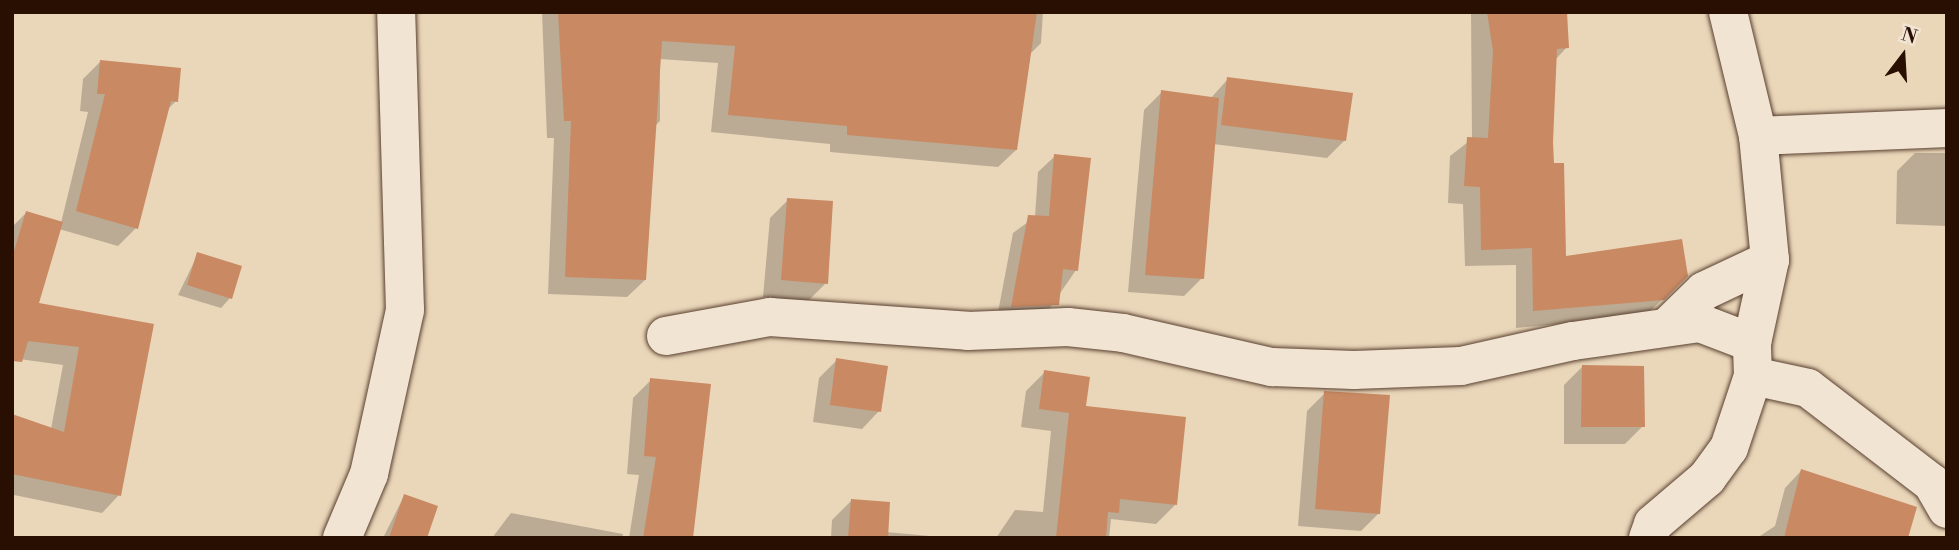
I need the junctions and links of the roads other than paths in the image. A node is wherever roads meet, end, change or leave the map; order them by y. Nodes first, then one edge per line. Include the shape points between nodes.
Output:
1 (396, 12) edge
2 (1727, 12) edge
3 (1947, 128) edge
4 (1758, 136) junction
5 (1770, 260) junction
6 (1668, 326) junction
7 (666, 336) dead end
8 (1753, 360) junction
9 (1947, 509) edge
10 (342, 538) edge
11 (1648, 538) edge

1 - 10 street via 405,310 369,474
2 - 4 street
3 - 4 street
4 - 5 street
5 - 6 street via 1704,291
5 - 8 street
6 - 7 street via 1461,366 1354,370 1272,367 1124,333 1068,327 968,331 770,317
6 - 8 street via 1700,323
8 - 9 street via 1808,388 1932,483
8 - 11 street via 1729,448 1707,478 1653,524

